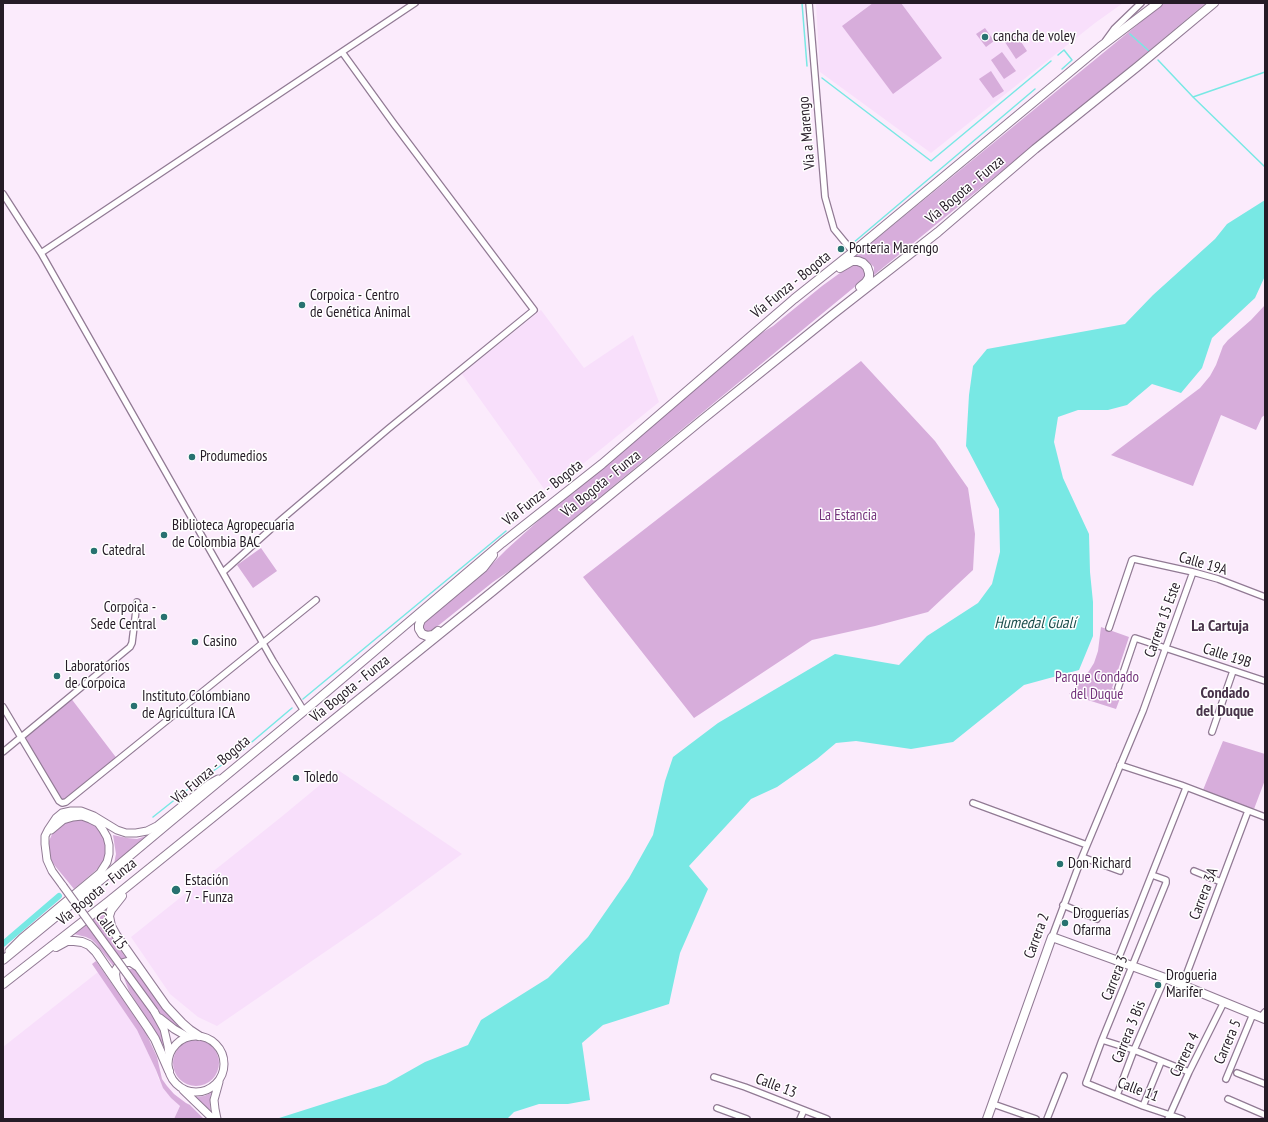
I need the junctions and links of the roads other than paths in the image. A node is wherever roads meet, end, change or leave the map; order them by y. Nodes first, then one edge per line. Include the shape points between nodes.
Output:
1 (415, 3) edge
2 (809, 3) edge
3 (1141, 3) edge
4 (1158, 3) edge
5 (1214, 3) edge
6 (1100, 47) junction
7 (342, 52) junction
8 (3, 194) edge
9 (853, 252) junction
10 (41, 253) junction
11 (747, 339) junction
12 (771, 365) junction
13 (502, 543) junction
14 (223, 572) junction
15 (1193, 572) junction
16 (511, 575) junction
17 (1265, 597) edge
18 (316, 600) dead end
19 (137, 602) dead end
20 (1109, 628) dead end
21 (263, 643) junction
22 (1165, 649) junction
23 (1233, 671) junction
24 (1265, 681) edge
25 (1118, 688) dead end
26 (3, 707) edge
27 (304, 711) junction
28 (1212, 732) dead end
29 (21, 738) junction
30 (3, 752) edge
31 (1120, 765) junction
32 (232, 770) junction
33 (1186, 788) junction
34 (973, 803) dead end
35 (1248, 811) junction
36 (1265, 817) edge
37 (45, 836) junction
38 (1086, 845) junction
39 (1082, 857) junction
40 (156, 862) junction
41 (1120, 871) dead end
42 (1194, 872) dead end
43 (1152, 875) junction
44 (1221, 882) junction
45 (1063, 905) junction
46 (1097, 918) dead end
47 (1052, 937) junction
48 (3, 959) edge
49 (1117, 962) junction
50 (137, 966) junction
51 (1132, 967) junction
52 (24, 968) junction
53 (1165, 978) junction
54 (116, 981) junction
55 (3, 984) edge
56 (1182, 986) junction
57 (1224, 1002) junction
58 (155, 1013) junction
59 (1253, 1014) junction
60 (1264, 1016) edge
61 (199, 1036) junction
62 (188, 1037) junction
63 (1102, 1040) junction
64 (1134, 1050) junction
65 (169, 1055) junction
66 (1161, 1062) junction
67 (168, 1071) junction
68 (1189, 1072) junction
69 (1237, 1073) dead end
70 (222, 1074) junction
71 (1064, 1076) dead end
72 (714, 1077) dead end
73 (1226, 1079) dead end
74 (1086, 1083) joint
75 (1265, 1084) edge
76 (181, 1088) junction
77 (1117, 1095) junction
78 (1228, 1099) dead end
79 (993, 1104) junction
80 (1143, 1106) junction
81 (717, 1108) dead end
82 (804, 1110) junction
83 (1265, 1115) edge
84 (1170, 1117) edge
85 (213, 1119) edge
86 (217, 1119) edge
87 (747, 1119) edge
88 (800, 1119) edge
89 (827, 1119) edge
90 (988, 1119) edge
91 (1036, 1119) edge
92 (1047, 1119) edge
93 (1182, 1119) edge

1 - 7 street
2 - 9 street, Vía a Marengo via 825,197 834,229
3 - 6 street, Vía Funza - Bogota via 1114,28
4 - 6 main road, Vía Funza - Bogota
5 - 12 main road, Vía Bogota - Funza via 938,232
6 - 9 main road, Vía Funza - Bogota
7 - 10 street
7 - 14 street via 534,310 388,429
8 - 10 street
9 - 11 main road, Vía Funza - Bogota
10 - 14 street
11 - 12 main road via 846,264 858,261 867,267 869,272 866,282 795,340
11 - 13 main road, Vía Funza - Bogota via 602,464
12 - 16 main road, Vía Bogota - Funza
13 - 16 main road via 483,568 421,620 419,629 422,634 433,635
13 - 27 main road, Vía Funza - Bogota
14 - 21 street
15 - 17 street, Calle 19A
15 - 20 street, Calle 19A via 1132,560
15 - 22 street, Carrera 15 Este
16 - 40 main road, Vía Bogota - Funza
18 - 21 street
19 - 29 street via 130,647
21 - 27 street
21 - 29 street via 66,802 58,801
22 - 23 street, Calle 19B
22 - 25 street, Calle 19B via 1135,638
22 - 31 street, Carrera 15 Este
23 - 24 street, Calle 19B
23 - 28 street
26 - 29 street
27 - 32 main road, Vía Funza - Bogota
29 - 30 street
31 - 33 street
31 - 38 street, Carrera 2
32 - 37 street via 209,784 157,826 147,831 126,833 94,816 76,810 62,813 56,818
32 - 48 main road, Vía Funza - Bogota
33 - 35 street
33 - 43 street, Carrera 3
34 - 38 street
35 - 36 street
35 - 44 street, Carrera 3A
37 - 48 street via 63,820 82,816 90,819 98,823 107,837 107,862 100,873 22,938
37 - 58 street, Calle 15, bridge via 47,860 52,871
38 - 39 street, Carrera 2
39 - 41 street
39 - 45 street, Carrera 2
40 - 50 main road via 116,903 109,916 116,935
40 - 52 main road, Vía Bogota - Funza
42 - 44 street
43 - 49 street, Carrera 3
43 - 51 street, Carrera 3 via 1166,882
44 - 56 street, Carrera 3A
45 - 46 street
45 - 47 street, Carrera 2
47 - 49 main road
47 - 79 main road, Carrera 2
49 - 51 main road
50 - 54 main road via 131,962 120,964 115,974
50 - 61 main road via 166,1006
51 - 53 main road
51 - 63 street, Carrera 3
52 - 54 main road via 67,941 82,942 96,952
52 - 55 main road, Vía Bogota - Funza
53 - 56 main road
53 - 64 street, Carrera 3 Bis
54 - 67 main road via 155,1039
56 - 57 main road
57 - 59 main road
57 - 68 street, Carrera 4
58 - 62 street, Calle 15
58 - 65 street, Calle 15 via 166,1038
59 - 60 main road
59 - 73 street, Carrera 5
61 - 62 street
61 - 70 street via 213,1041 222,1052
62 - 65 street via 176,1044
63 - 64 street
63 - 74 street, Carrera 3
64 - 66 street
64 - 77 street, Carrera 3 Bis
65 - 67 street
66 - 68 street
66 - 80 street
67 - 76 street
68 - 84 street, Carrera 4
69 - 75 street
70 - 76 street via 216,1084 205,1091 193,1092
70 - 86 street via 214,1100
71 - 92 street
72 - 82 street, Calle 13
74 - 77 street, Calle 11
76 - 85 street
77 - 80 street, Calle 11
78 - 83 street
79 - 90 main road, Carrera 2
79 - 91 street
80 - 84 street, Calle 11
81 - 87 street
82 - 88 street
82 - 89 street, Calle 13
84 - 93 street, Calle 11

